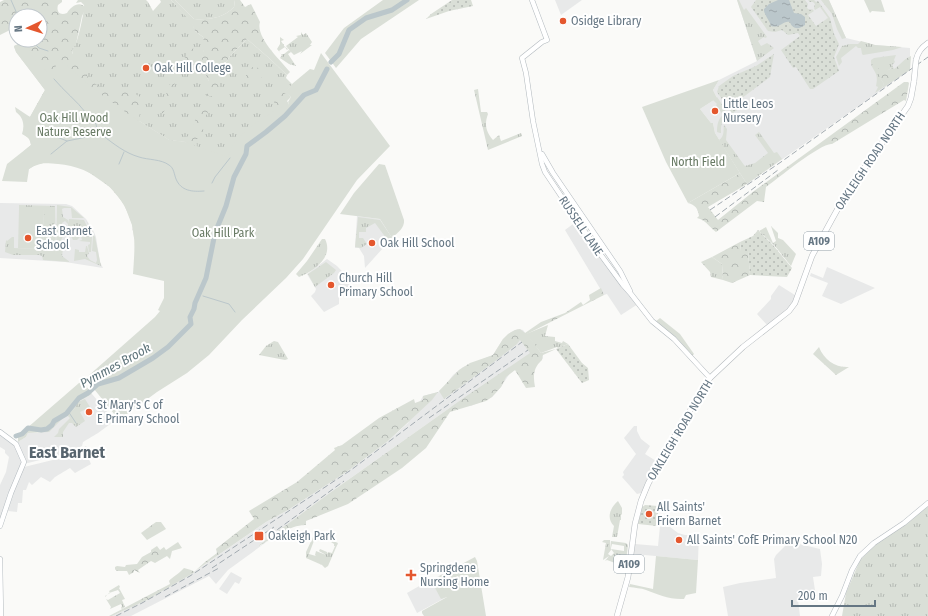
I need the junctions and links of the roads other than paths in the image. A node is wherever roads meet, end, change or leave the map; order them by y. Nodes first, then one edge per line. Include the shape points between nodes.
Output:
1 (532, 0) edge
2 (928, 43) edge
3 (541, 153) junction
4 (576, 207) junction
5 (570, 210) junction
6 (596, 236) junction
7 (591, 240) junction
8 (631, 294) junction
9 (710, 378) junction
10 (0, 432) edge
11 (928, 503) edge
12 (0, 526) edge
13 (0, 559) edge
14 (1, 616) edge
15 (617, 616) edge
16 (832, 616) edge

1 - 3 main road, RUSSELL LANE via 547,40 522,58
2 - 9 main road, OAKLEIGH ROAD NORTH / A109, bridge via 918,53 908,106 846,195 823,234 812,256 795,304
3 - 4 main road, RUSSELL LANE
3 - 5 main road, RUSSELL LANE via 542,164 548,178
4 - 5 main road
4 - 6 main road, RUSSELL LANE
5 - 7 main road, RUSSELL LANE
6 - 7 main road
6 - 8 main road, RUSSELL LANE
7 - 8 main road, RUSSELL LANE
8 - 9 main road, RUSSELL LANE via 652,321 674,339
9 - 15 main road, OAKLEIGH ROAD NORTH / A109 via 663,455 641,501 635,524 628,577
10 - 12 main road via 16,444 24,462
11 - 16 main road via 860,556
13 - 14 main road

